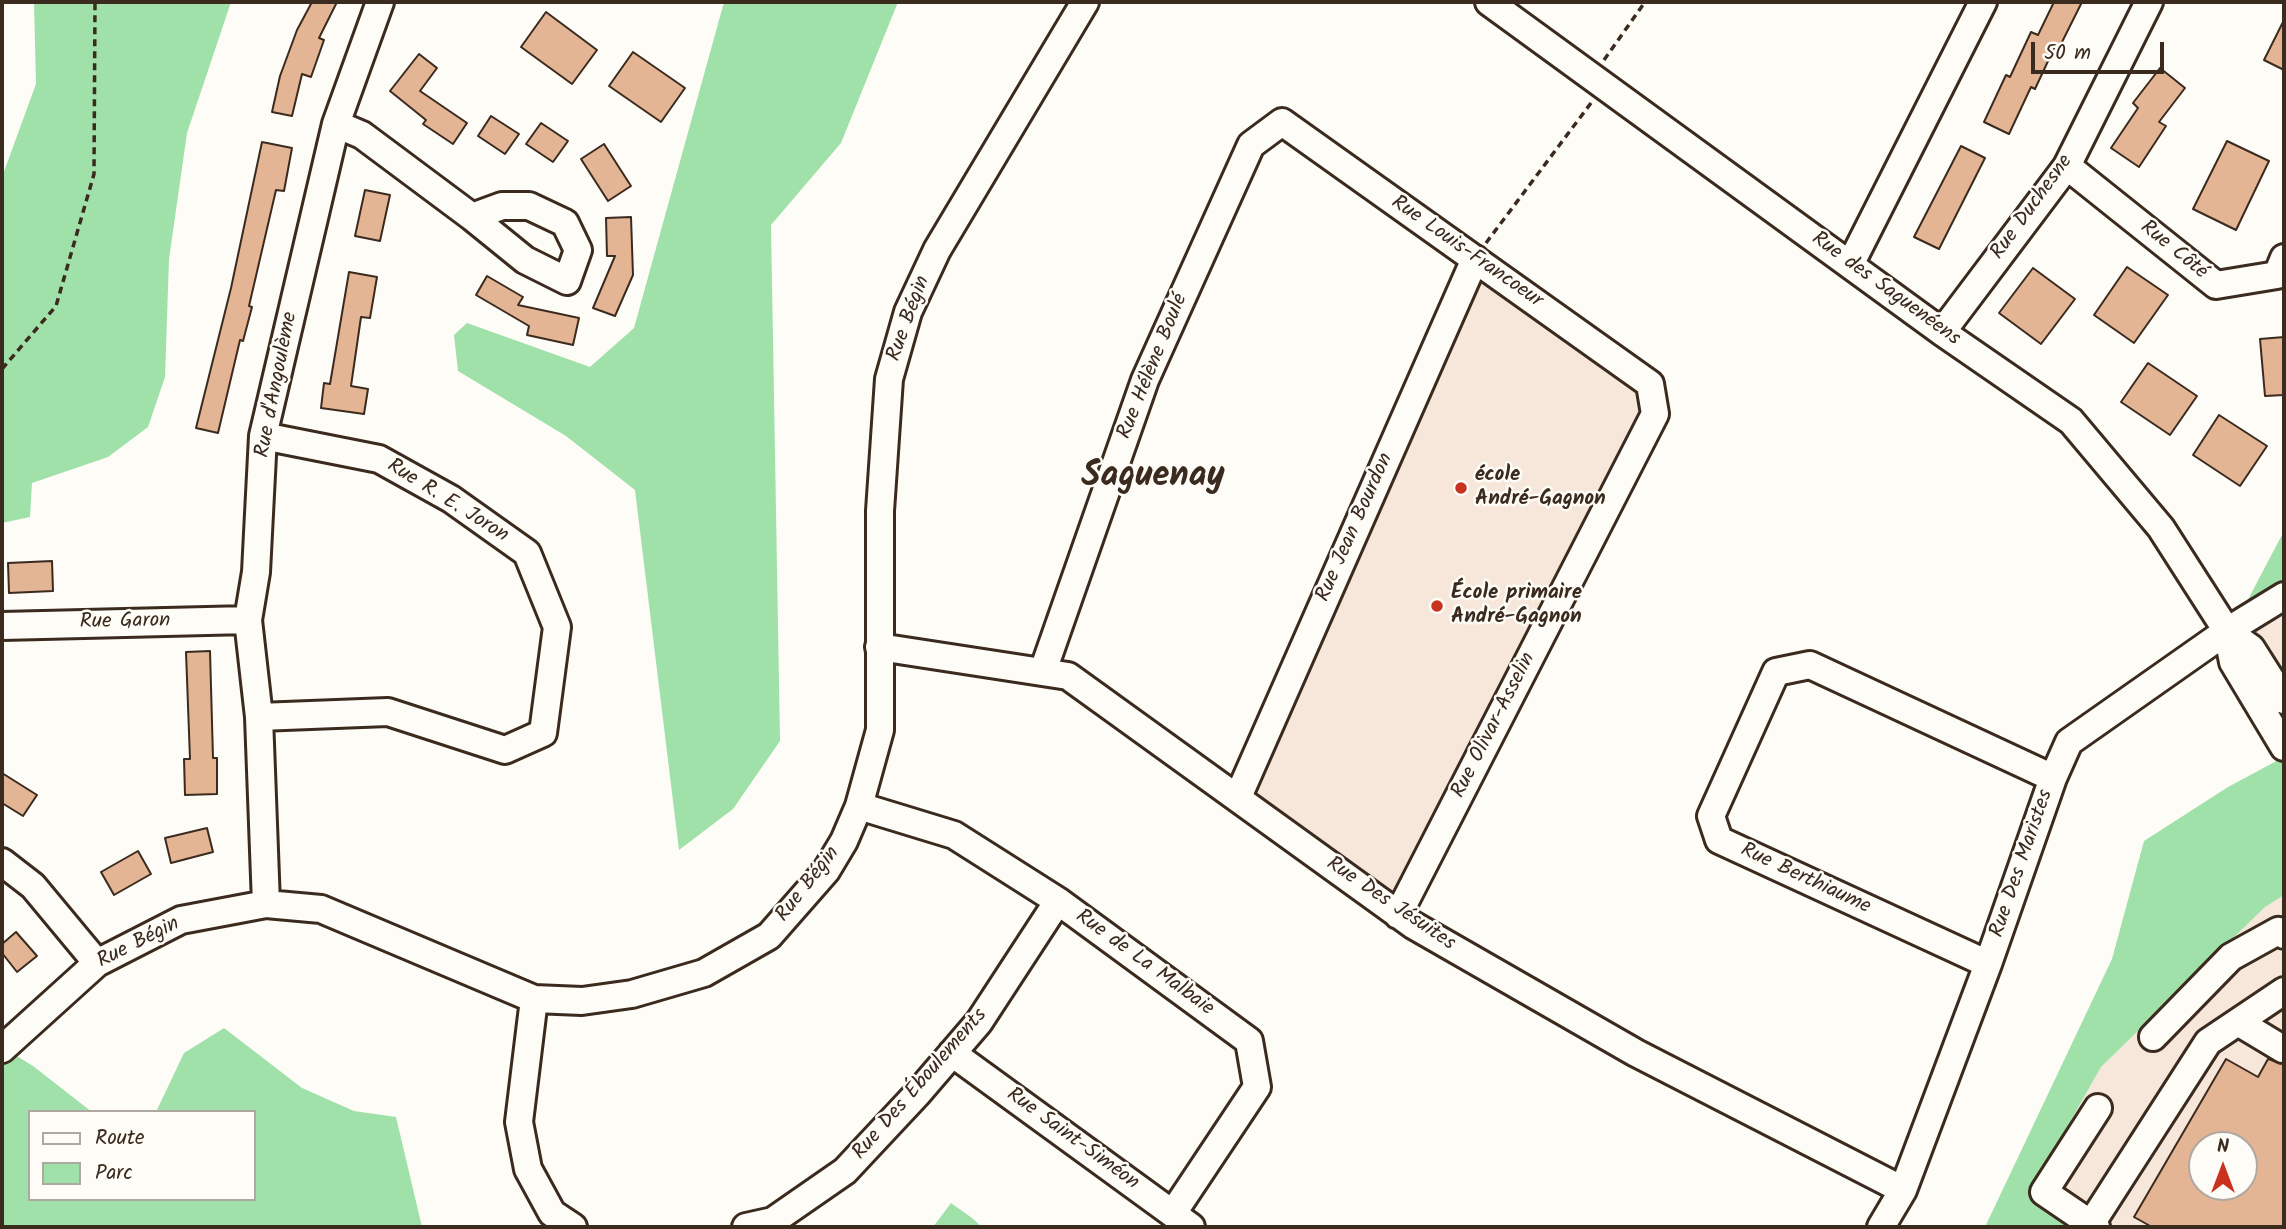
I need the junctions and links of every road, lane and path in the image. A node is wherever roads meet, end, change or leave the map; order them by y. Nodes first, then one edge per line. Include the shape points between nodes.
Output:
1 (95, 2) edge
2 (380, 2) edge
3 (1085, 2) edge
4 (1489, 2) edge
5 (1645, 2) edge
6 (1983, 2) edge
7 (2148, 2) edge
8 (1597, 82) junction
9 (1282, 122) joint
10 (336, 124) junction
11 (2067, 166) junction
12 (472, 217) dead end
13 (2284, 258) edge
14 (1475, 259) junction
15 (1850, 265) junction
16 (1942, 332) junction
17 (2, 369) edge
18 (1650, 384) joint
19 (263, 436) junction
20 (2284, 596) edge
21 (248, 620) junction
22 (2, 626) edge
23 (2227, 631) junction
24 (879, 647) junction
25 (1044, 671) junction
26 (2284, 700) edge
27 (259, 718) junction
28 (2284, 747) edge
29 (2053, 778) junction
30 (1238, 797) junction
31 (859, 806) junction
32 (2, 862) edge
33 (1058, 901) junction
34 (266, 904) junction
35 (1398, 915) junction
36 (2284, 935) edge
37 (97, 963) junction
38 (1988, 964) junction
39 (534, 999) junction
40 (2280, 999) edge
41 (2238, 1022) junction
42 (2153, 1037) dead end
43 (2, 1049) edge
44 (2283, 1049) edge
45 (952, 1054) junction
46 (2098, 1108) dead end
47 (1903, 1189) junction
48 (1182, 1220) edge
49 (2093, 1226) edge
50 (573, 1227) edge
51 (746, 1227) edge
52 (1881, 1227) edge

1 - 17 path via 94,174 56,306
2 - 10 street, Rue d'Angoulème
3 - 24 street, Rue Bégin via 937,250 908,312 889,379 880,511
4 - 8 street, Rue des Saguenéens
5 - 8 path
6 - 15 street
7 - 11 street, Rue Duchesne
8 - 14 path
8 - 15 street, Rue des Saguenéens
9 - 14 street, Rue Louis-Francoeur
9 - 25 street, Rue Hélène Boulé via 1251,145 1145,380
10 - 12 street via 362,135
10 - 19 street, Rue d'Angoulème
11 - 13 street, Rue Côté via 2216,285 2277,275
11 - 16 street, Rue Duchesne
14 - 18 street, Rue Louis-Francoeur
14 - 30 street, Rue Jean Bourdon
15 - 16 street, Rue des Saguenéens
16 - 23 street, Rue des Saguenéens via 2071,421 2161,528
18 - 35 street, Rue Olivar-Asselin via 1655,414
19 - 21 street, Rue d'Angoulème via 256,572
19 - 27 street, Rue R. E. Joron via 379,459 451,499 527,552 557,627 544,733 505,750 388,712
20 - 23 street, Rue Des Maristes
21 - 22 street, Rue Garon
21 - 27 street, Rue d'Angoulème
23 - 26 street, Rue des Saguenéens via 2251,648
23 - 28 street, Rue des Saguenéens via 2233,662
23 - 29 street, Rue Des Maristes via 2069,742
24 - 25 street, Rue Des Jésuites
24 - 31 street, Rue Bégin via 880,730
25 - 30 street, Rue Des Jésuites via 1068,676
27 - 34 street, Rue d'Angoulème
29 - 38 street, Rue Des Maristes
29 - 38 street, Rue Berthiaume via 1810,665 1776,672 1711,816 1719,840
30 - 35 street, Rue Des Jésuites
31 - 33 street, Rue de La Malbaie via 954,835
31 - 39 street, Rue Bégin via 826,871 769,936 704,973 632,994 582,1001
32 - 37 street via 33,886
33 - 45 street, Rue Des Éboulements via 979,1022
33 - 48 street, Rue de La Malbaie via 1249,1041 1257,1087
34 - 37 street, Rue Bégin via 181,920
34 - 39 street, Rue Bégin via 321,909
35 - 47 street, Rue Des Jésuites via 1636,1053
36 - 42 street via 2278,931 2231,957
37 - 43 street, Rue Bégin
38 - 47 street, Rue Des Maristes
39 - 50 street via 519,1122 528,1169 552,1213
40 - 41 street
41 - 44 street
41 - 49 street via 2208,1042
45 - 48 street, Rue Saint-Siméon
45 - 51 street, Rue Des Éboulements via 845,1171 773,1221
46 - 49 street via 2044,1192
47 - 52 street, Rue Des Maristes

